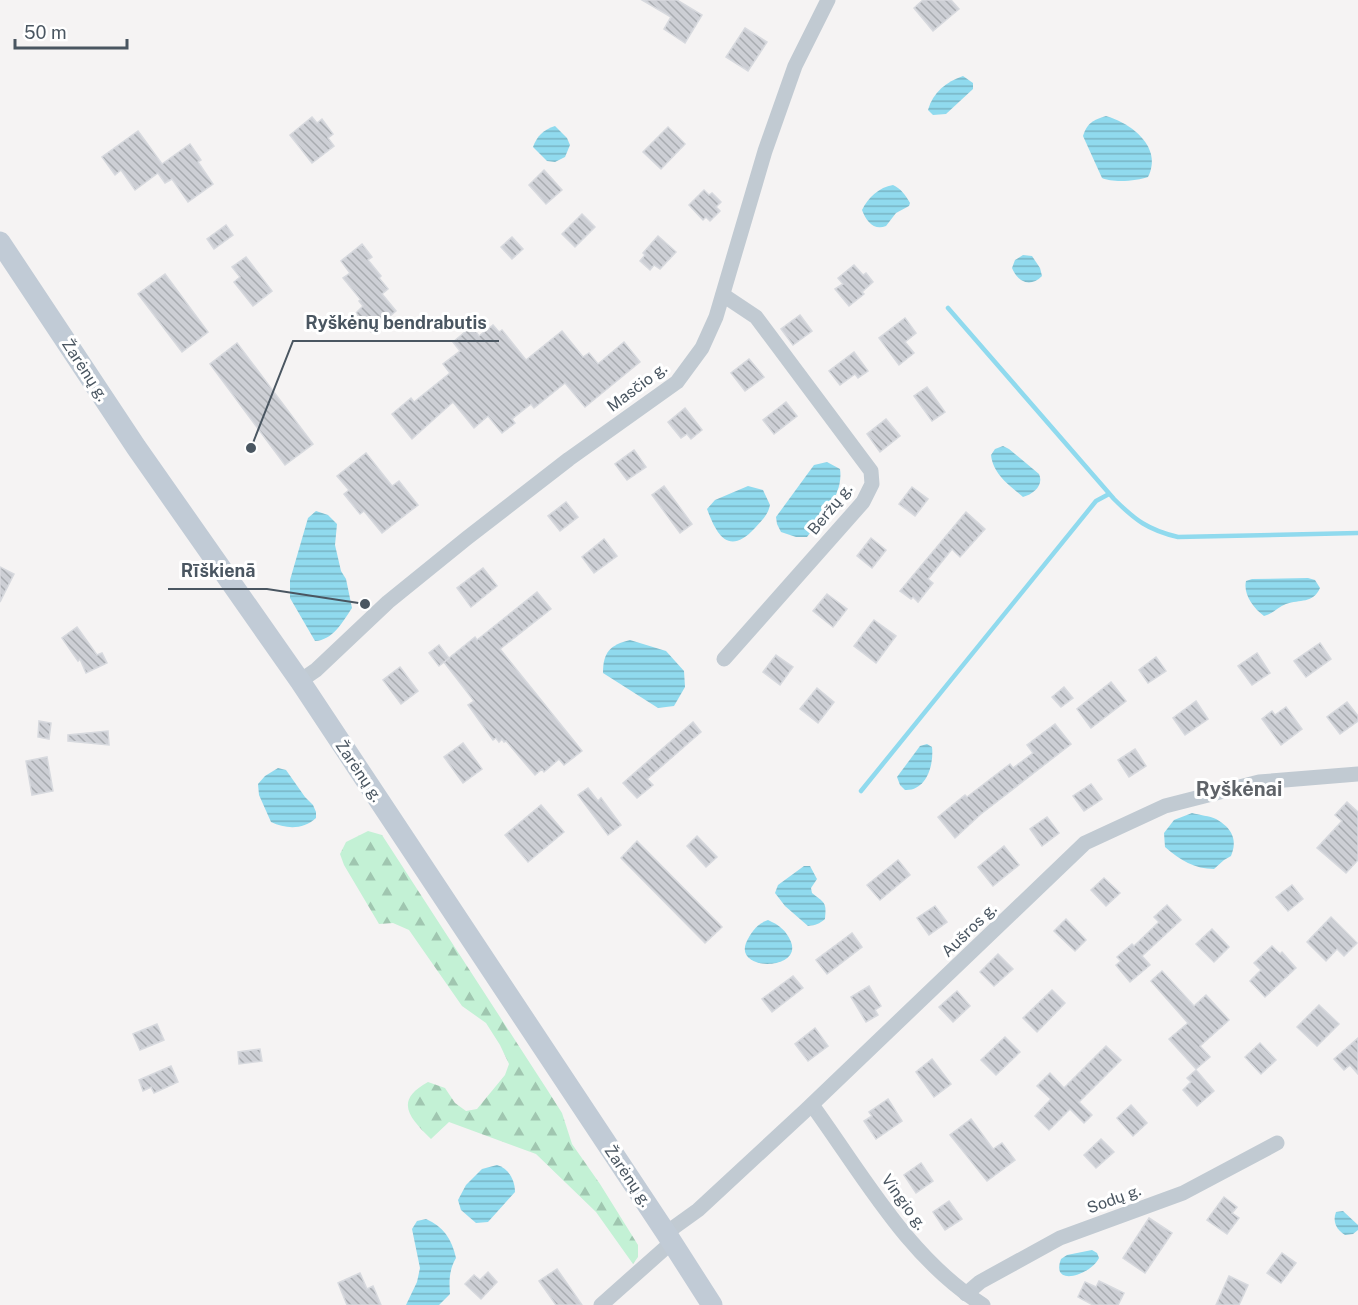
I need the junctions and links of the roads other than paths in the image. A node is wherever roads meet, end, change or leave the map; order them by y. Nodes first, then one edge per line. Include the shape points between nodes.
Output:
1 (828, 0) edge
2 (0, 242) edge
3 (723, 295) junction
4 (724, 659) dead end
5 (300, 681) junction
6 (1358, 774) edge
7 (812, 1105) junction
8 (1277, 1143) dead end
9 (669, 1237) junction
10 (966, 1294) junction
11 (601, 1305) edge
12 (712, 1305) edge
13 (983, 1305) edge

1 - 3 street, Masčio g. via 795,66 765,151
2 - 5 main road, Žarėnų g. via 136,447
3 - 4 street, Beržų g. via 756,317 871,471 872,484 863,502
3 - 5 street, Masčio g. via 702,348 677,382 467,538
5 - 9 main road, Žarėnų g.
6 - 7 street, Aušros g. via 1259,782 1165,806 1085,843
7 - 9 street, Aušros g.
7 - 10 street, Vingio g. via 908,1239 936,1270
8 - 10 street, Sodų g. via 1183,1193 1060,1238 980,1282
9 - 11 street, Aušros g.
9 - 12 main road, Žarėnų g.
10 - 13 street, Vingio g.

